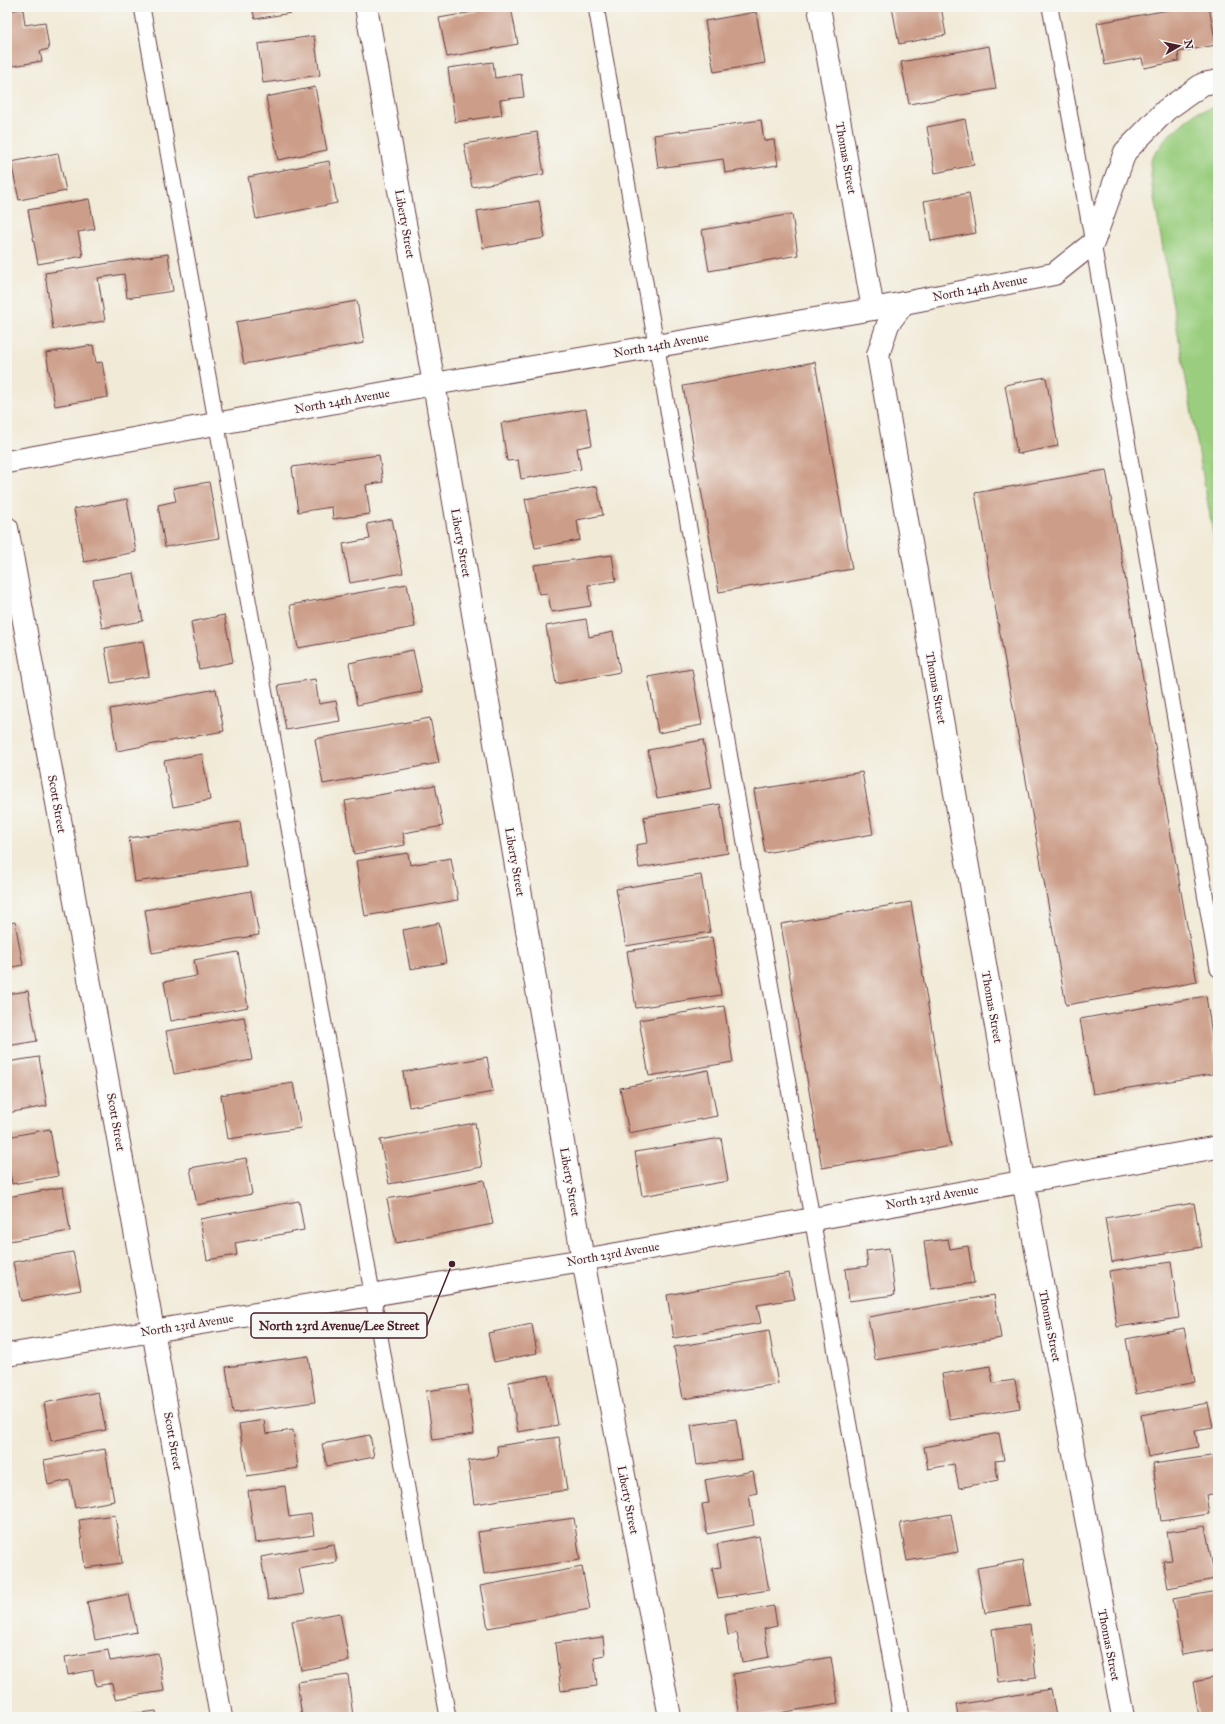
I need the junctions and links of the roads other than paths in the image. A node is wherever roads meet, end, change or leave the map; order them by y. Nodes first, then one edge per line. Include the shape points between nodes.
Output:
1 (142, 7) edge
2 (366, 7) edge
3 (596, 7) edge
4 (819, 7) edge
5 (1050, 7) edge
6 (1218, 81) edge
7 (1093, 243) junction
8 (904, 303) junction
9 (873, 309) junction
10 (656, 346) junction
11 (434, 384) junction
12 (216, 424) junction
13 (7, 462) edge
14 (7, 528) edge
15 (1218, 969) edge
16 (1218, 1147) edge
17 (1023, 1180) junction
18 (811, 1219) junction
19 (583, 1260) junction
20 (373, 1294) junction
21 (154, 1330) junction
22 (7, 1355) edge
23 (221, 1717) edge
24 (448, 1717) edge
25 (670, 1717) edge
26 (901, 1717) edge
27 (1122, 1717) edge

1 - 12 lane
2 - 11 street, Liberty Street
3 - 10 lane
4 - 9 street, Thomas Street
5 - 7 lane
6 - 7 street via 1203,84 1166,110 1125,152
7 - 8 street, North 24th Avenue via 1054,274
7 - 15 lane
8 - 9 street, North 24th Avenue
8 - 17 street, Thomas Street via 888,324 878,355
9 - 10 street, North 24th Avenue
10 - 11 street, North 24th Avenue
10 - 18 lane
11 - 12 street, North 24th Avenue
11 - 19 street, Liberty Street
12 - 13 street, North 24th Avenue
12 - 20 lane
14 - 21 street, Scott Street
16 - 17 street, North 23rd Avenue
17 - 18 street, North 23rd Avenue
17 - 27 street, Thomas Street
18 - 19 street, North 23rd Avenue
18 - 26 lane
19 - 20 street, North 23rd Avenue
19 - 25 street, Liberty Street
20 - 21 street, North 23rd Avenue
20 - 24 lane
21 - 22 street, North 23rd Avenue
21 - 23 street, Scott Street

